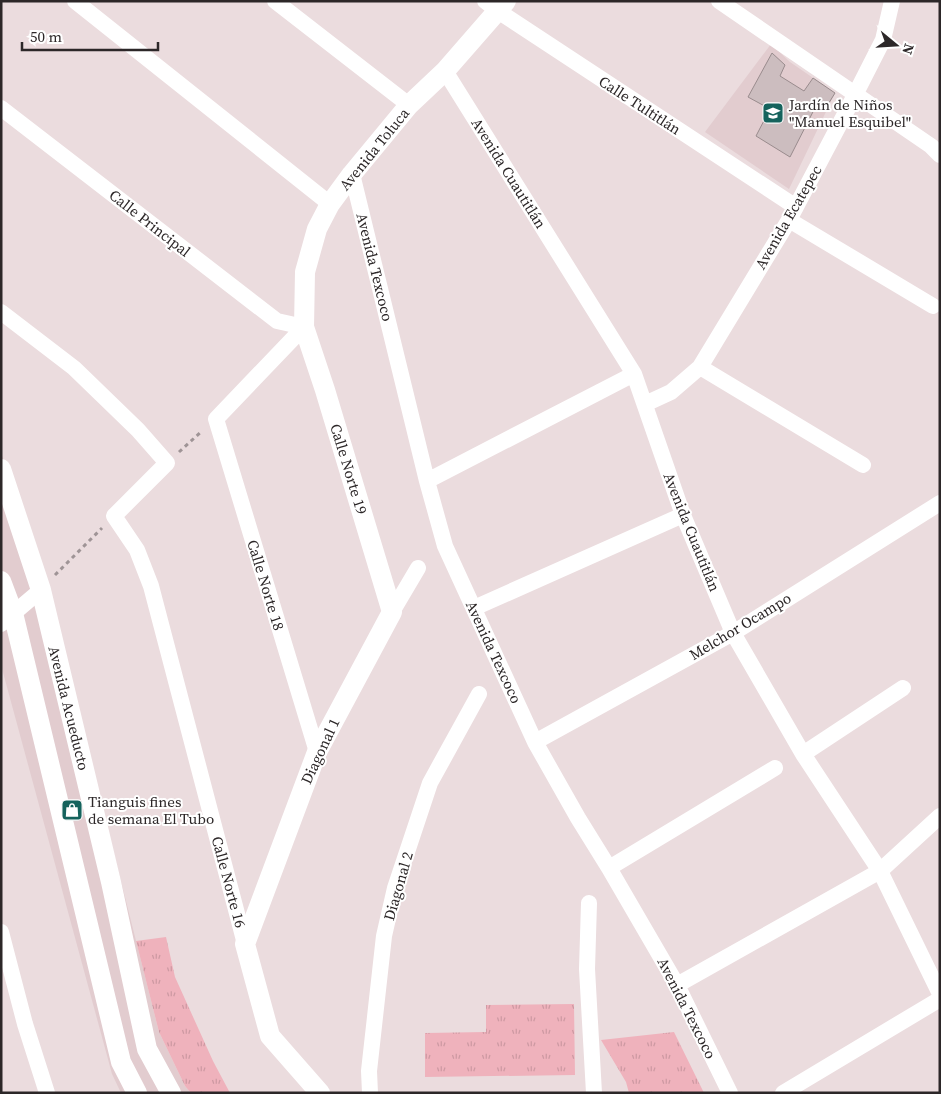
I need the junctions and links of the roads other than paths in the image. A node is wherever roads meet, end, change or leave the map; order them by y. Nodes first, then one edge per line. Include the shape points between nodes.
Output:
1 (75, 1) edge
2 (274, 1) edge
3 (719, 1) edge
4 (892, 1) edge
5 (496, 5) edge
6 (445, 71) junction
7 (855, 95) junction
8 (409, 105) junction
9 (1, 108) edge
10 (940, 154) edge
11 (352, 174) junction
12 (330, 204) junction
13 (792, 213) junction
14 (933, 306) dead end
15 (1, 312) edge
16 (304, 327) junction
17 (700, 366) junction
18 (634, 374) junction
19 (645, 404) junction
20 (863, 465) dead end
21 (1, 469) edge
22 (427, 481) junction
23 (940, 503) edge
24 (683, 515) junction
25 (418, 568) dead end
26 (1, 581) edge
27 (40, 590) junction
28 (474, 608) junction
29 (392, 612) junction
30 (7, 618) edge
31 (733, 633) junction
32 (904, 688) dead end
33 (479, 694) dead end
34 (535, 742) junction
35 (317, 752) junction
36 (803, 754) junction
37 (775, 768) dead end
38 (940, 816) edge
39 (609, 868) junction
40 (880, 872) junction
41 (590, 903) dead end
42 (1, 932) edge
43 (245, 944) junction
44 (676, 985) junction
45 (940, 994) edge
46 (940, 999) edge
47 (47, 1093) edge
48 (137, 1093) edge
49 (171, 1093) edge
50 (320, 1093) edge
51 (370, 1093) edge
52 (594, 1093) edge
53 (730, 1093) edge
54 (783, 1093) edge

1 - 12 street
2 - 8 street
3 - 7 street
4 - 7 street, Avenida Ecatepec via 883,40
5 - 6 street, Avenida Toluca
5 - 13 street, Calle Tultitlán
6 - 8 street, Avenida Toluca
6 - 18 street, Avenida Cuautitlán
7 - 10 street
7 - 13 street, Avenida Ecatepec
8 - 11 street, Avenida Toluca
9 - 16 street, Calle Principal via 277,321
11 - 12 street, Avenida Toluca
11 - 22 street, Avenida Texcoco
12 - 16 street, Avenida Toluca via 317,229 305,272
13 - 14 street, Calle Tultitlán
13 - 17 street, Avenida Ecatepec
15 - 43 street, Calle Norte 16 via 74,368 167,463 114,516 137,550 150,586
16 - 29 street, Calle Norte 19
16 - 35 street, Calle Norte 18 via 216,419
17 - 19 street, Avenida Ecatepec via 671,392
17 - 20 street
18 - 19 street, Avenida Cuautitlán
18 - 22 street
19 - 24 street, Avenida Cuautitlán
21 - 27 street, Avenida Acueducto
22 - 28 street, Avenida Texcoco via 444,546
23 - 31 street, Melchor Ocampo
24 - 28 street
24 - 31 street, Avenida Cuautitlán
25 - 29 street, Diagonal 1
26 - 30 street
27 - 30 street
27 - 49 street, Avenida Acueducto via 111,882 147,1049
28 - 34 street, Avenida Texcoco
29 - 35 street, Diagonal 1
30 - 48 street via 121,1062
31 - 34 street, Melchor Ocampo
31 - 36 street, Avenida Cuautitlán
32 - 36 street
33 - 51 street, Diagonal 2 via 430,783 395,888 384,936 369,1071
34 - 39 street, Avenida Texcoco
35 - 43 street, Diagonal 1
36 - 40 street, Avenida Cuautitlán
37 - 39 street
38 - 40 street
39 - 44 street, Avenida Texcoco
40 - 44 street
40 - 45 street, Avenida Cuautitlán
41 - 52 street via 587,969
42 - 47 street
43 - 50 street, Calle Norte 16 via 270,1036
44 - 53 street, Avenida Texcoco
46 - 54 street

